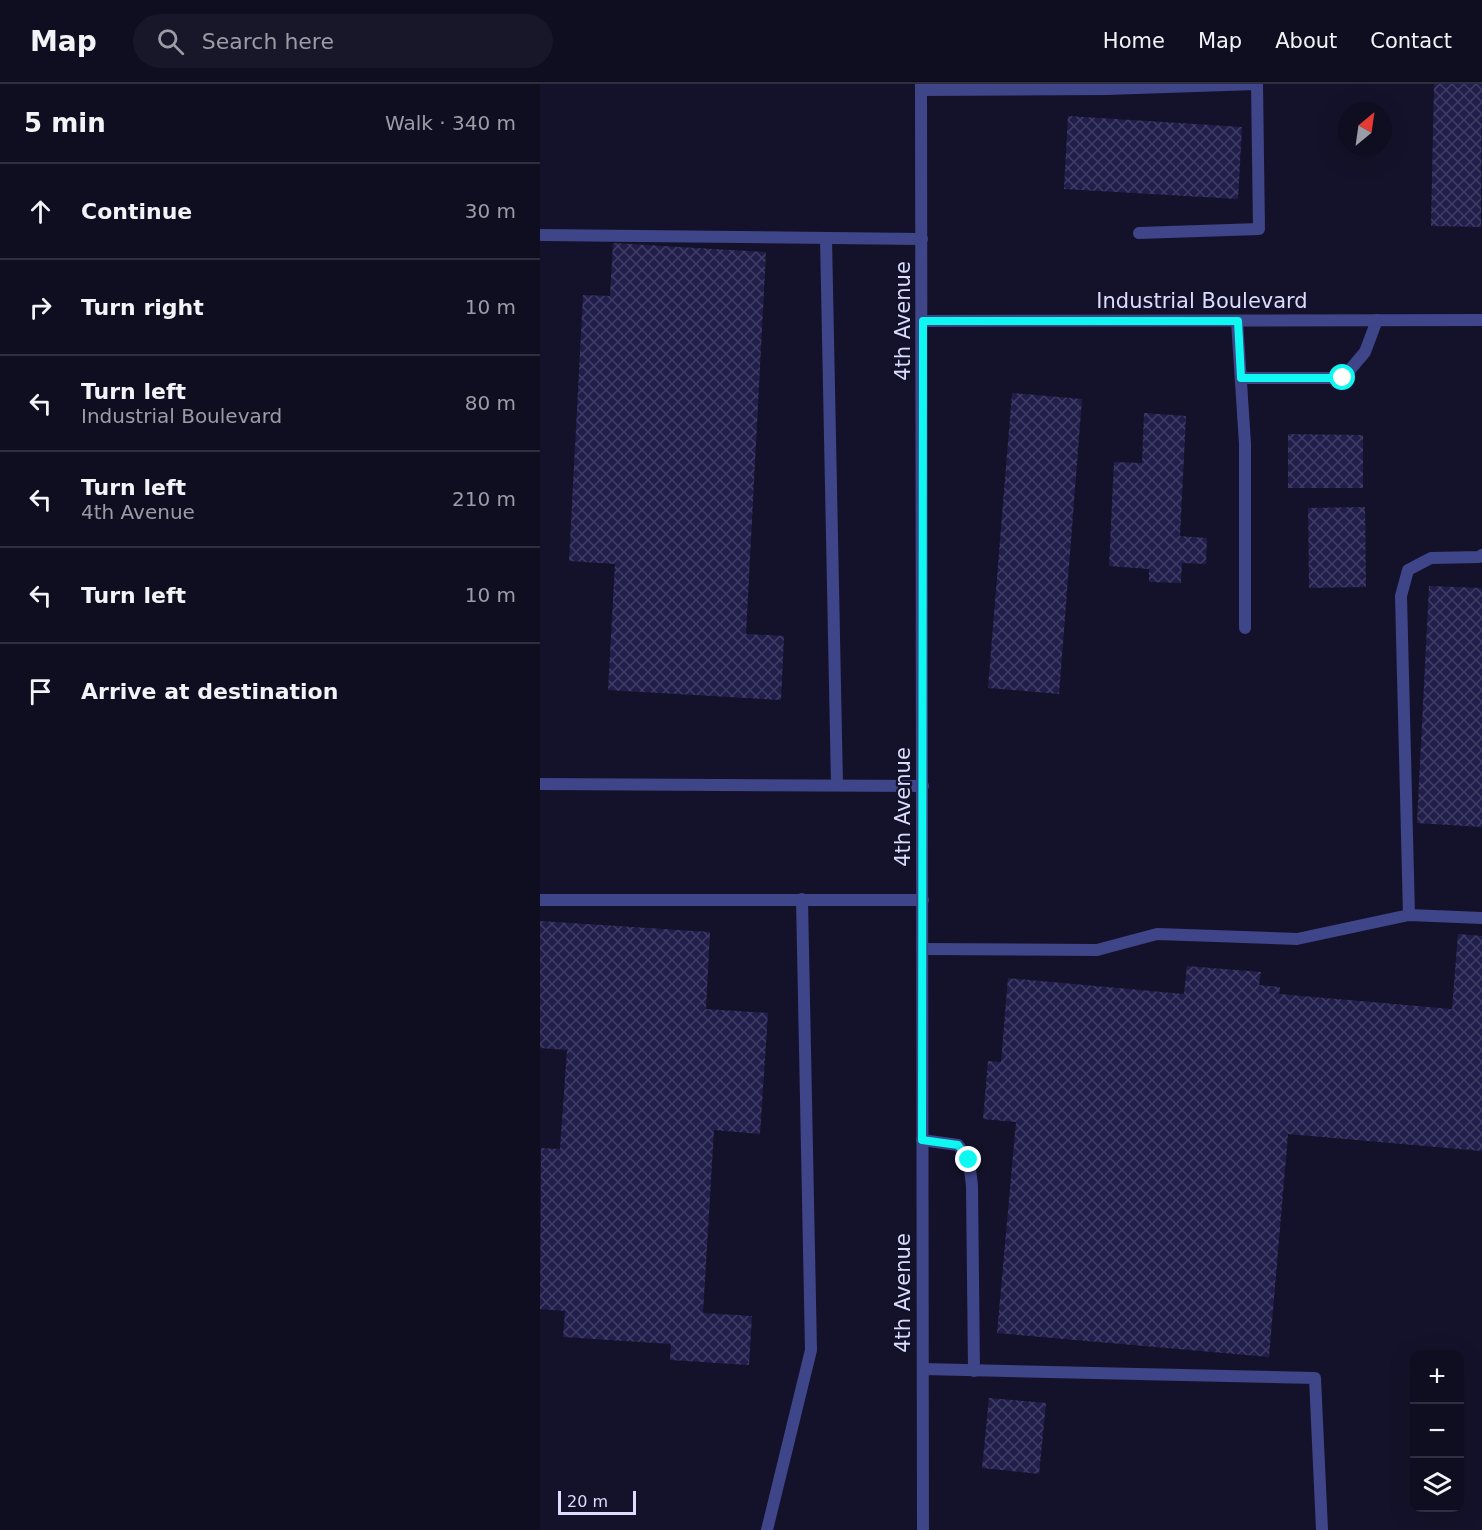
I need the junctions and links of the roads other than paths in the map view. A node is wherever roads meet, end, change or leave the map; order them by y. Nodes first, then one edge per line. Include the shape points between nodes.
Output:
1 (1257, 84) edge
2 (921, 87) edge
3 (1139, 233) dead end
4 (540, 235) edge
5 (826, 238) junction
6 (922, 239) junction
7 (1377, 320) junction
8 (1482, 320) edge
9 (923, 321) junction
10 (1238, 321) junction
11 (1241, 378) junction
12 (1482, 555) edge
13 (1245, 628) dead end
14 (540, 784) edge
15 (837, 785) junction
16 (923, 786) junction
17 (540, 900) edge
18 (802, 900) junction
19 (923, 900) junction
20 (1409, 915) junction
21 (1482, 918) edge
22 (923, 949) junction
23 (922, 1140) junction
24 (923, 1369) junction
25 (974, 1371) junction
26 (767, 1530) edge
27 (923, 1530) edge
28 (1322, 1530) edge

1 - 2 street via 1107,89
1 - 3 street via 1259,229
2 - 6 street, 4th Avenue
4 - 5 street
5 - 6 street
5 - 15 street
6 - 9 street, 4th Avenue
7 - 8 street, Industrial Boulevard
7 - 10 street, Industrial Boulevard
7 - 11 street via 1365,352 1343,378
9 - 10 street, Industrial Boulevard
9 - 16 street, 4th Avenue
10 - 11 street
11 - 13 street
12 - 20 street via 1431,558 1408,570 1401,596
14 - 15 street
15 - 16 street
16 - 19 street, 4th Avenue
17 - 18 street
18 - 19 street
18 - 26 street via 811,1350
19 - 22 street, 4th Avenue
20 - 21 street
20 - 22 street via 1296,939 1157,934 1097,950
22 - 23 street, 4th Avenue
23 - 24 street, 4th Avenue
23 - 25 street via 958,1145 969,1160
24 - 25 street
24 - 27 street, 4th Avenue
25 - 28 street via 1315,1378

